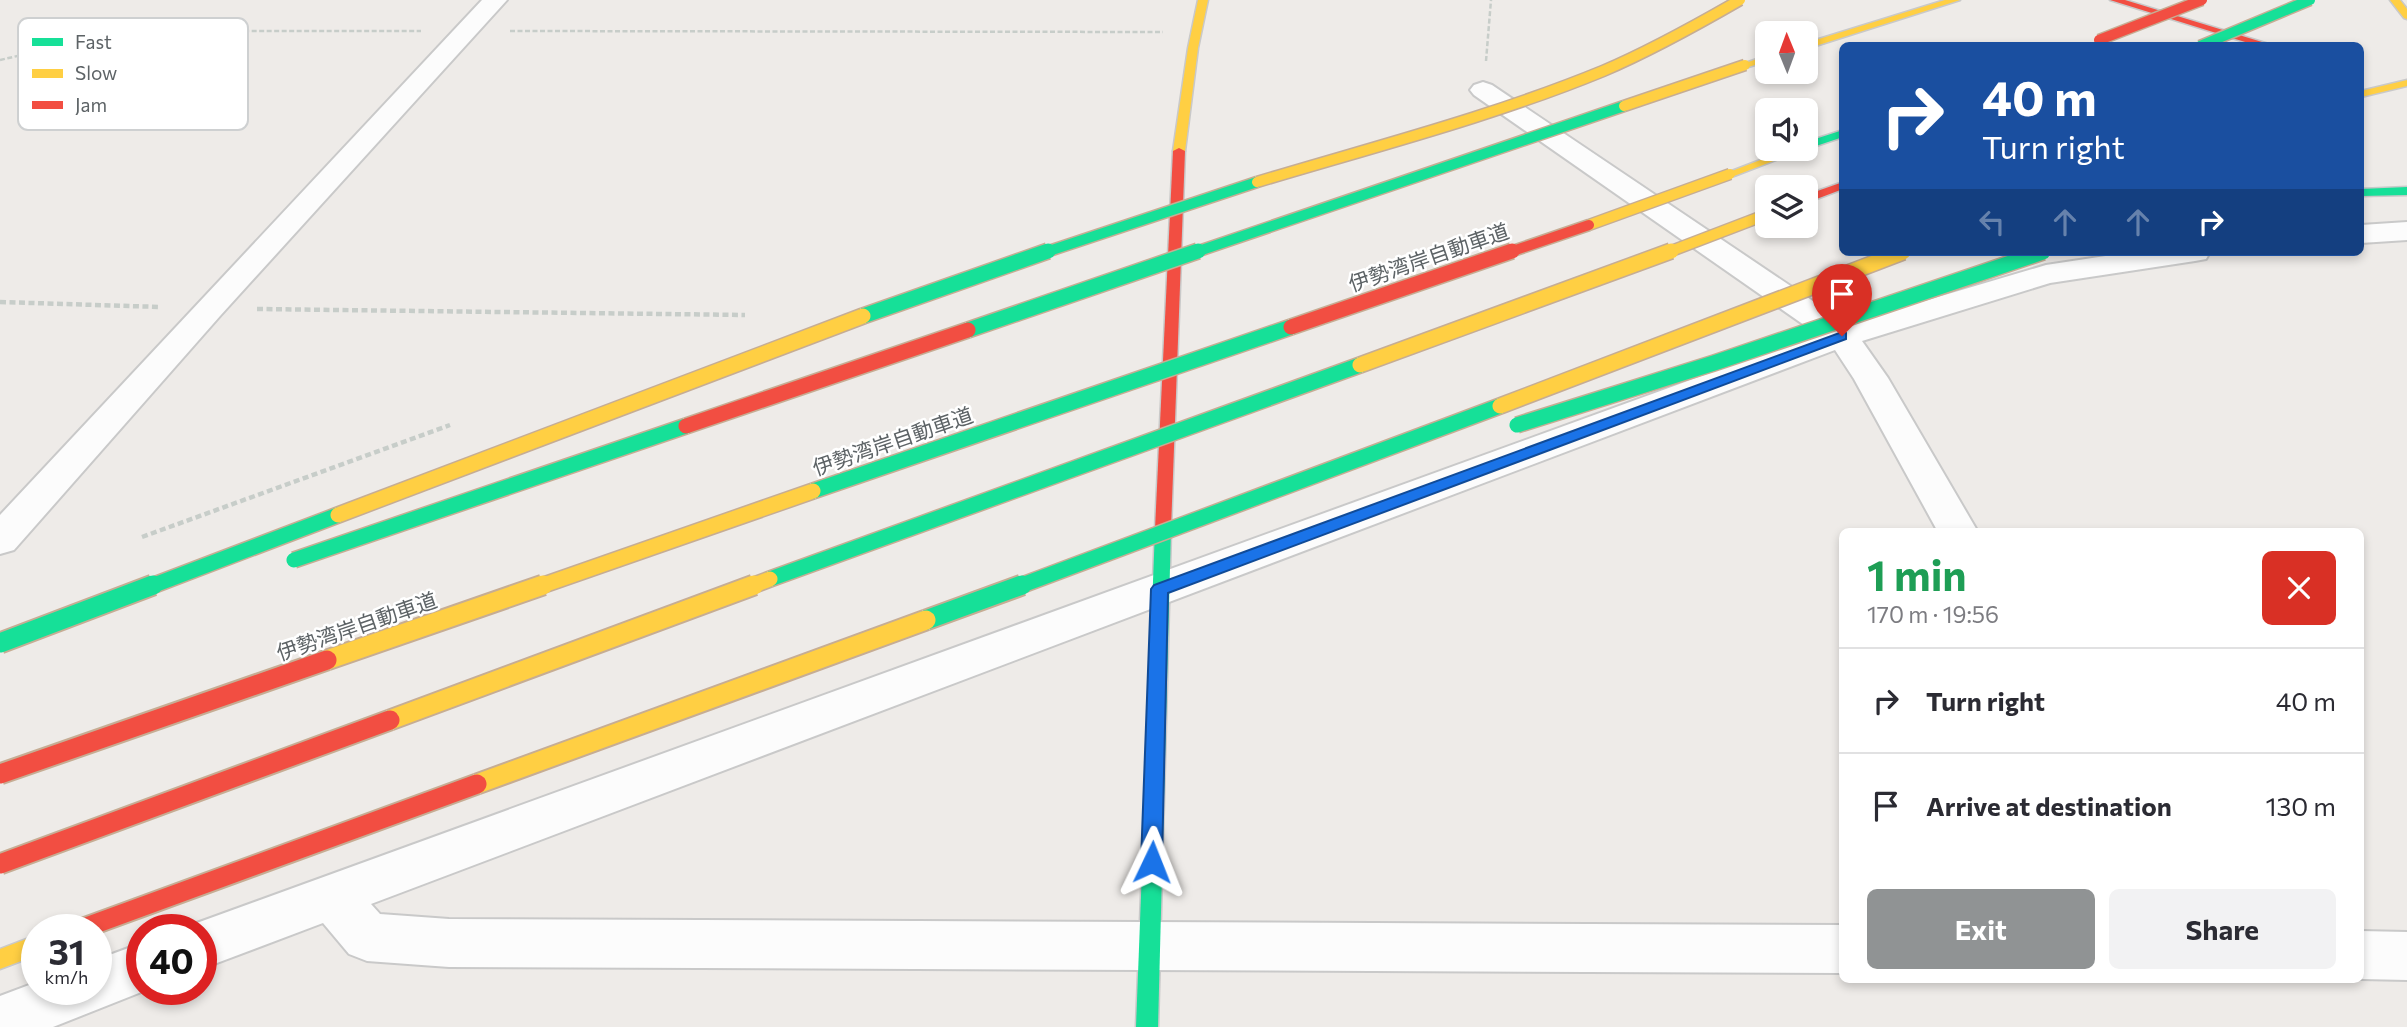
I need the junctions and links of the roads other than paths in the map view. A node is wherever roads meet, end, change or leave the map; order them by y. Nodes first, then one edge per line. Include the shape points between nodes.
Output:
1 (495, 0) edge
2 (1203, 0) edge
3 (1740, 0) edge
4 (1955, 0) edge
5 (2115, 0) edge
6 (2202, 0) edge
7 (2310, 0) edge
8 (2395, 0) edge
9 (2407, 16) edge
10 (1818, 42) edge
11 (2095, 42) edge
12 (2210, 42) edge
13 (2257, 42) edge
14 (1755, 62) edge
15 (2380, 72) dead end
16 (2407, 77) edge
17 (2407, 83) edge
18 (1483, 90) road end
19 (2364, 93) edge
20 (1839, 134) edge
21 (1818, 142) edge
22 (1766, 161) edge
23 (1839, 187) edge
24 (2407, 191) edge
25 (2364, 193) edge
26 (1818, 194) edge
27 (1755, 219) edge
28 (2407, 231) edge
29 (2364, 234) edge
30 (1893, 256) edge
31 (2031, 256) edge
32 (2168, 256) edge
33 (1842, 336) junction
34 (1507, 428) dead end
35 (1427, 451) dead end
36 (1268, 495) junction
37 (1956, 528) edge
38 (0, 540) edge
39 (278, 566) dead end
40 (1160, 589) junction
41 (0, 643) edge
42 (0, 774) edge
43 (0, 864) edge
44 (331, 895) junction
45 (112, 918) edge
46 (217, 939) edge
47 (1149, 944) junction
48 (1839, 949) edge
49 (21, 951) edge
50 (2364, 955) edge
51 (2407, 956) edge
52 (0, 959) edge
53 (44, 1005) edge
54 (0, 1022) edge
55 (1147, 1027) edge

1 - 38 street
2 - 40 main road via 1183,105 1177,183
3 - 41 main road, bridge via 1675,37 1536,97 1224,192 938,288
4 - 10 main road
5 - 13 main road
6 - 11 main road, bridge
7 - 12 main road, bridge
8 - 9 main road
14 - 39 main road, bridge
15 - 16 main road
17 - 19 main road
18 - 33 street
20 - 21 main road
22 - 42 main road, 伊勢湾岸自動車道, bridge
23 - 26 main road
24 - 25 main road
27 - 43 main road, bridge
28 - 29 street
30 - 36 main road, bridge
31 - 34 main road, bridge
32 - 33 street via 2046,274
33 - 37 street via 1871,378
33 - 40 street
35 - 36 main road, bridge
36 - 45 main road, bridge
40 - 44 street
40 - 47 main road
44 - 46 street
44 - 47 street via 367,937 449,943
47 - 48 street
47 - 55 main road
49 - 52 main road
50 - 51 street
53 - 54 street

